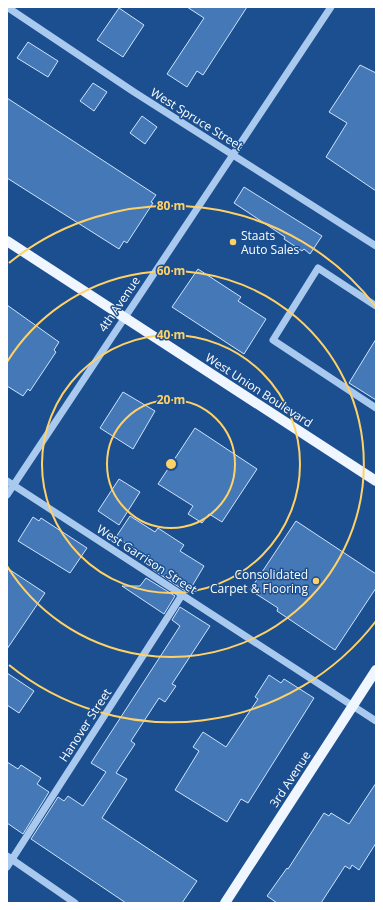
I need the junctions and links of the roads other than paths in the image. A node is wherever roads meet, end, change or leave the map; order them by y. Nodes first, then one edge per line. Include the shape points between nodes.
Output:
1 (7, 7) edge
2 (331, 7) edge
3 (234, 155) junction
4 (7, 241) edge
5 (376, 246) edge
6 (376, 306) edge
7 (124, 317) junction
8 (376, 408) edge
9 (376, 481) edge
10 (10, 483) edge
11 (7, 495) edge
12 (182, 595) junction
13 (376, 670) edge
14 (352, 706) junction
15 (376, 722) edge
16 (10, 857) edge
17 (7, 867) edge
18 (75, 903) edge
19 (225, 903) edge

1 - 3 street, West Spruce Street
2 - 3 street, 4th Avenue
3 - 5 street, West Spruce Street
3 - 7 street, 4th Avenue
4 - 7 main road, West Union Boulevard
6 - 8 street via 318,268 273,340
7 - 9 main road, West Union Boulevard
7 - 10 street, 4th Avenue
10 - 11 street, 4th Avenue
10 - 12 street, West Garrison Street
12 - 14 street, West Garrison Street
12 - 16 street, Hanover Street
13 - 14 main road, 3rd Avenue
14 - 15 street, West Garrison Street
14 - 19 main road, 3rd Avenue
16 - 17 street, Hanover Street
16 - 18 street

